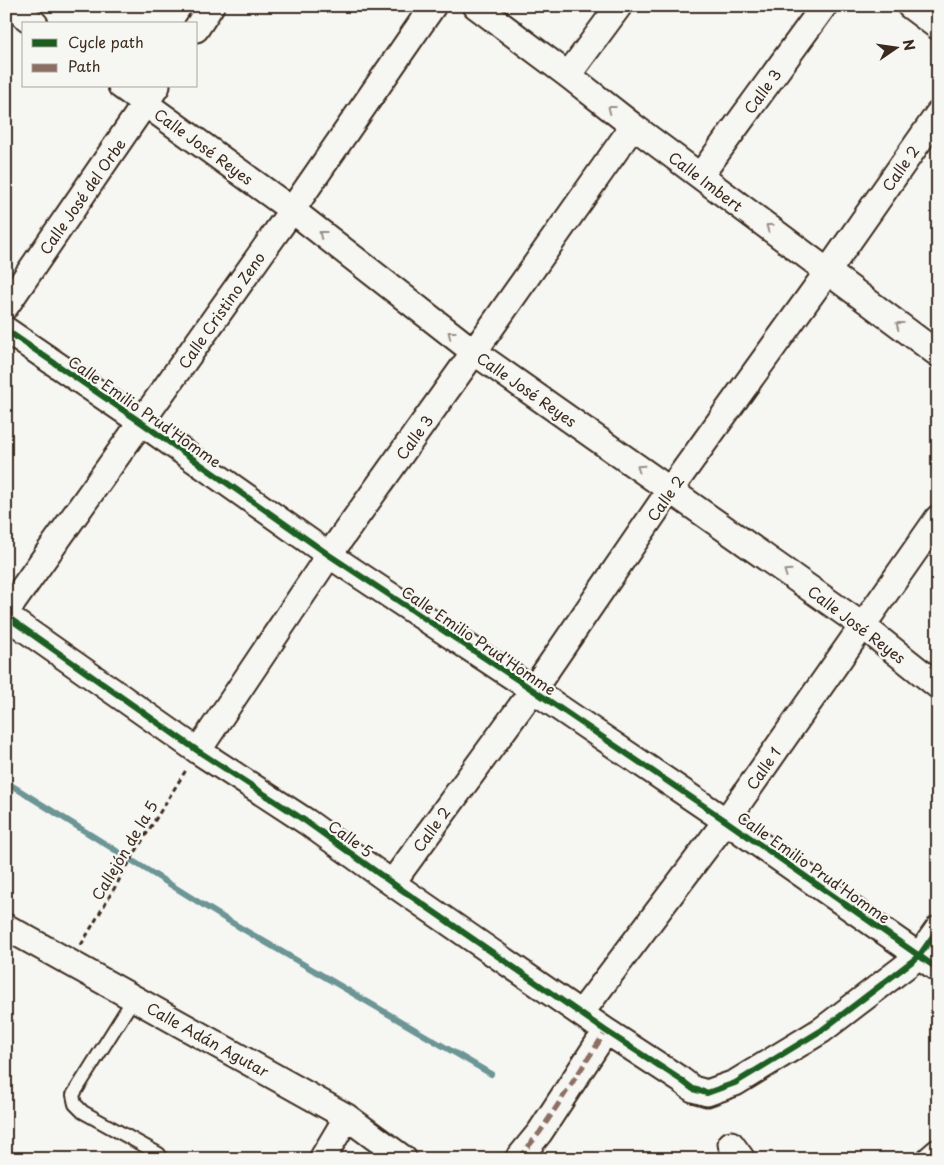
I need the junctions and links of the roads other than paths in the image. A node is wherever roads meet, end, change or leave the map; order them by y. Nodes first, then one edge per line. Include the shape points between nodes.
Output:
1 (11, 6) edge
2 (211, 6) edge
3 (433, 6) edge
4 (476, 6) edge
5 (619, 6) edge
6 (824, 6) edge
7 (910, 6) edge
8 (32, 22) edge
9 (198, 26) edge
10 (938, 27) edge
11 (568, 76) junction
12 (128, 88) edge
13 (152, 95) edge
14 (938, 114) edge
15 (632, 126) junction
16 (700, 176) junction
17 (292, 210) junction
18 (828, 271) junction
19 (6, 306) edge
20 (6, 330) edge
21 (474, 352) junction
22 (938, 354) edge
23 (142, 422) junction
24 (670, 490) junction
25 (938, 518) edge
26 (329, 555) junction
27 (6, 612) edge
28 (6, 616) edge
29 (863, 626) junction
30 (938, 686) edge
31 (533, 690) junction
32 (198, 750) junction
33 (726, 821) junction
34 (392, 883) junction
35 (6, 927) edge
36 (938, 929) edge
37 (928, 963) edge
38 (134, 998) junction
39 (581, 1013) junction
40 (606, 1031) junction
41 (347, 1117) junction
42 (938, 1152) edge
43 (159, 1154) dead end
44 (322, 1159) edge
45 (404, 1159) edge
46 (518, 1159) edge
47 (930, 1159) edge

1 - 8 street
2 - 9 street
3 - 17 street, Calle Cristino Zeno
4 - 11 street, Calle Imbert
5 - 11 street
6 - 16 street, Calle 3
7 - 10 street
15 -> 11 street, Calle Imbert
12 - 13 street, Calle José Reyes
13 - 17 street, Calle José Reyes
13 - 19 street, Calle José del Orbe
14 - 18 street, Calle 2
15 - 16 street, Calle Imbert
15 - 21 street, Calle 3
18 -> 16 street, Calle Imbert
21 -> 17 street, Calle José Reyes
17 - 23 street, Calle Cristino Zeno
22 -> 18 street, Calle Imbert
18 - 24 street, Calle 2
20 - 23 street, Calle Emilio Prud'Homme
24 -> 21 street, Calle José Reyes
21 - 26 street, Calle 3
23 - 26 street, Calle Emilio Prud'Homme
23 - 27 street, Calle Cristino Zeno
29 -> 24 street, Calle José Reyes
24 - 31 street, Calle 2
25 - 29 street, Calle 1
26 - 31 street, Calle Emilio Prud'Homme
26 - 32 street, Calle 3
28 - 32 street, Calle 5
29 - 30 street, Calle José Reyes
29 - 33 street, Calle 1
31 - 33 street, Calle Emilio Prud'Homme
31 - 34 street, Calle 2
32 - 34 street, Calle 5
33 - 37 street, Calle Emilio Prud'Homme
33 - 39 street, Calle 1
34 - 39 street, Calle 5
35 - 38 street, Calle Adán Agutar
36 - 37 street, Calle 5
37 - 40 street, Calle 5 via 735,1083 707,1093 692,1090
38 - 41 street, Calle Adán Agutar
38 - 43 lane via 73,1095 75,1104 83,1112
39 - 40 street, Calle 5
40 - 46 street via 540,1132
41 - 44 street
41 - 45 street, Calle Adán Agutar
42 - 47 street

